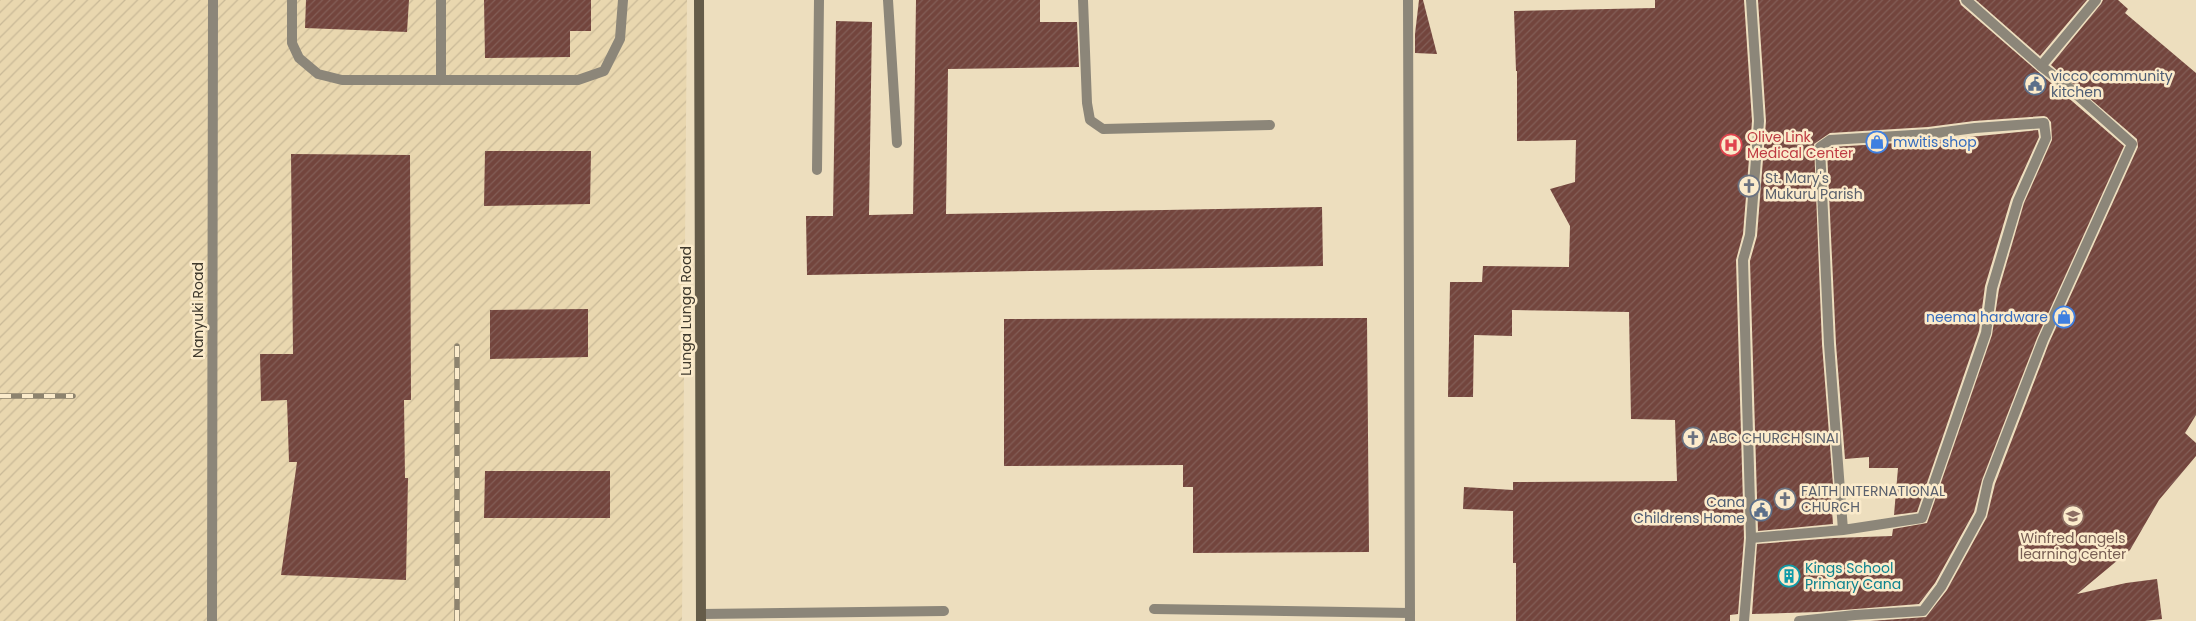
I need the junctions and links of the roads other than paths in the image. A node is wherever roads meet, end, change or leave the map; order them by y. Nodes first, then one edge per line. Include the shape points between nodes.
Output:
1 (213, 0) edge
2 (292, 0) edge
3 (441, 0) edge
4 (623, 0) edge
5 (700, 0) edge
6 (819, 0) edge
7 (888, 0) edge
8 (1083, 0) edge
9 (1408, 0) edge
10 (1751, 0) edge
11 (1966, 0) edge
12 (2096, 0) edge
13 (2041, 66) junction
14 (441, 78) junction
15 (1270, 125) dead end
16 (897, 143) dead end
17 (817, 170) dead end
18 (1843, 530) junction
19 (1751, 538) junction
20 (1154, 609) dead end
21 (944, 611) dead end
22 (1410, 617) edge
23 (701, 618) edge
24 (212, 621) edge
25 (1744, 621) edge
26 (1799, 621) edge

1 - 24 street, Nanyuki Road
2 - 14 street via 292,43 299,58 318,74 342,80
3 - 14 street
4 - 14 street via 620,39 604,70 578,80
5 - 23 main road, Lunga Lunga Road
6 - 17 street
7 - 16 street
8 - 15 street via 1090,120 1103,128
9 - 22 street
10 - 19 street via 1759,122 1750,235 1743,260
11 - 13 street
12 - 13 street
13 - 26 street via 2132,144 2043,340 1988,482 1980,514 1941,587 1923,612
18 - 18 street via 1922,518 1986,334 1992,288 2018,201 2046,138 2044,123 1830,140 1820,147 1828,344
18 - 19 street
19 - 25 street
20 - 22 street
21 - 23 street

